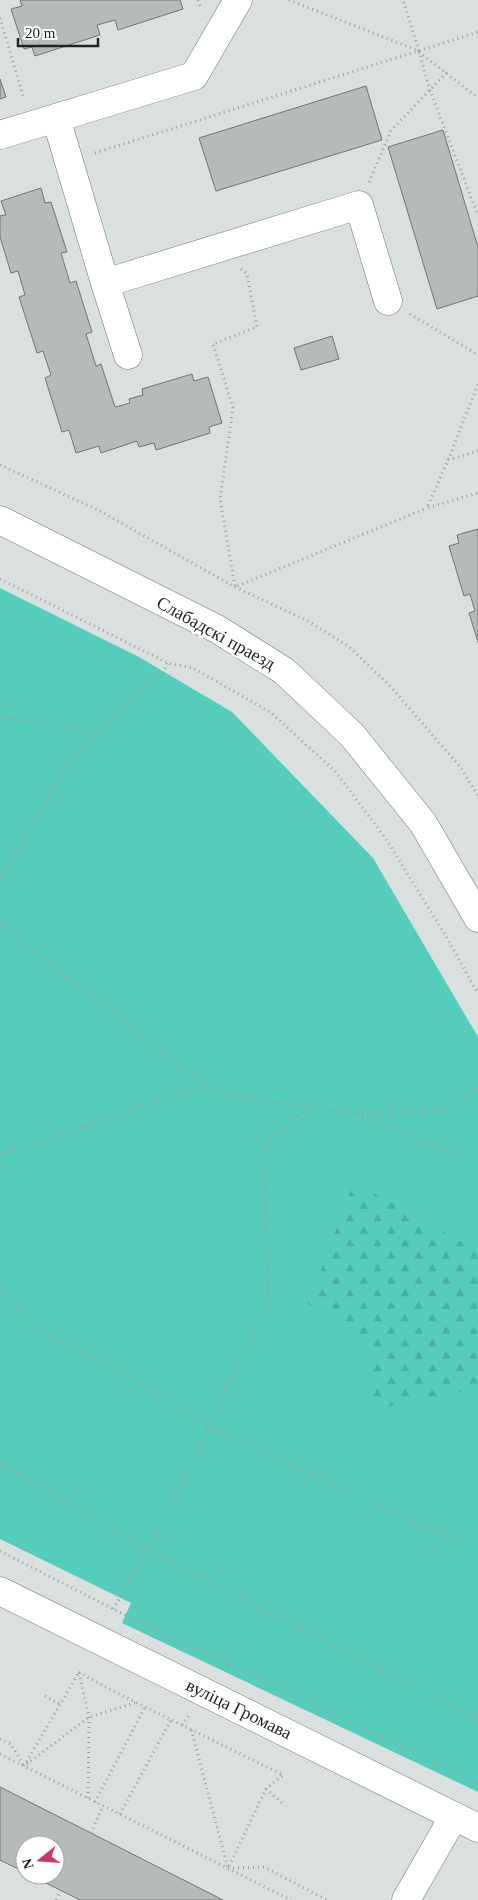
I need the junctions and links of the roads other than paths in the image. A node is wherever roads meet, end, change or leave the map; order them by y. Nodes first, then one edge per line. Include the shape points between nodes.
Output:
1 (238, 0) edge
2 (56, 118) junction
3 (0, 135) edge
4 (105, 283) junction
5 (388, 301) road end
6 (128, 355) dead end
7 (0, 520) edge
8 (478, 918) edge
9 (0, 1591) edge
10 (454, 1816) junction
11 (478, 1828) edge
12 (406, 1900) edge

1 - 2 street via 194,76
2 - 3 street
2 - 4 street
4 - 5 street via 359,205
4 - 6 street
7 - 8 street, Слабадскі праезд via 217,629 284,671 352,735 423,823
9 - 10 street, вуліца Громава
10 - 11 street, вуліца Громава
10 - 12 street

